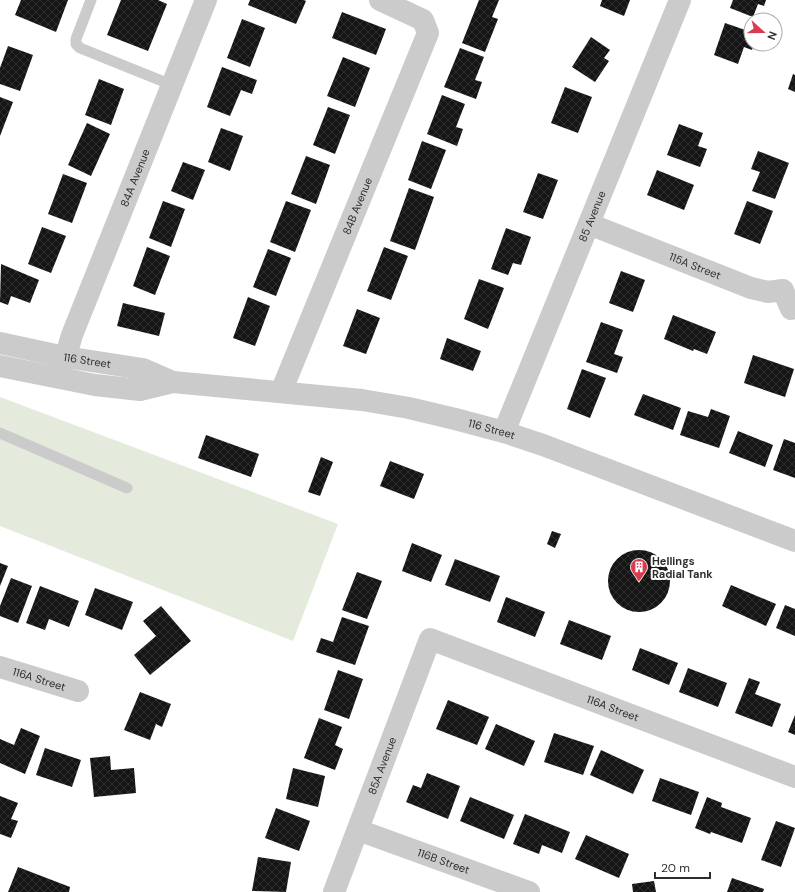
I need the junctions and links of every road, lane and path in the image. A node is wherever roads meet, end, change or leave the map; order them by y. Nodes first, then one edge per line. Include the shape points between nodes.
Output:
1 (91, 0) edge
2 (206, 0) edge
3 (380, 0) edge
4 (680, 0) edge
5 (172, 85) junction
6 (589, 224) junction
7 (789, 284) edge
8 (791, 309) dead end
9 (0, 342) edge
10 (65, 356) junction
11 (0, 366) edge
12 (59, 378) junction
13 (173, 382) junction
14 (282, 392) junction
15 (504, 432) junction
16 (0, 433) edge
17 (127, 488) dead end
18 (795, 540) edge
19 (430, 639) joint
20 (0, 667) edge
21 (78, 691) dead end
22 (795, 777) edge
23 (358, 830) junction
24 (334, 892) edge
25 (529, 892) edge

1 - 5 lane via 76,44 80,48
2 - 5 street, 84A Avenue
3 - 14 street, 84B Avenue via 423,20 428,33
4 - 6 street, 85 Avenue
5 - 10 street, 84A Avenue
6 - 7 street, 115A Street via 750,288 768,292
6 - 15 street, 85 Avenue
7 - 8 street, 115A Street
9 - 10 street, 116 Street
10 - 12 street, 84A Avenue
10 - 13 street, 116 Street via 143,369
11 - 12 street, 116 Street
12 - 13 street, 116 Street via 140,390
13 - 14 street, 116 Street
14 - 15 street, 116 Street via 362,400 409,408
15 - 18 street, 116 Street
16 - 17 lane
19 - 22 street, 116A Street
19 - 23 street, 85A Avenue
20 - 21 street, 116A Street
23 - 24 street, 85A Avenue
23 - 25 street, 116B Street

